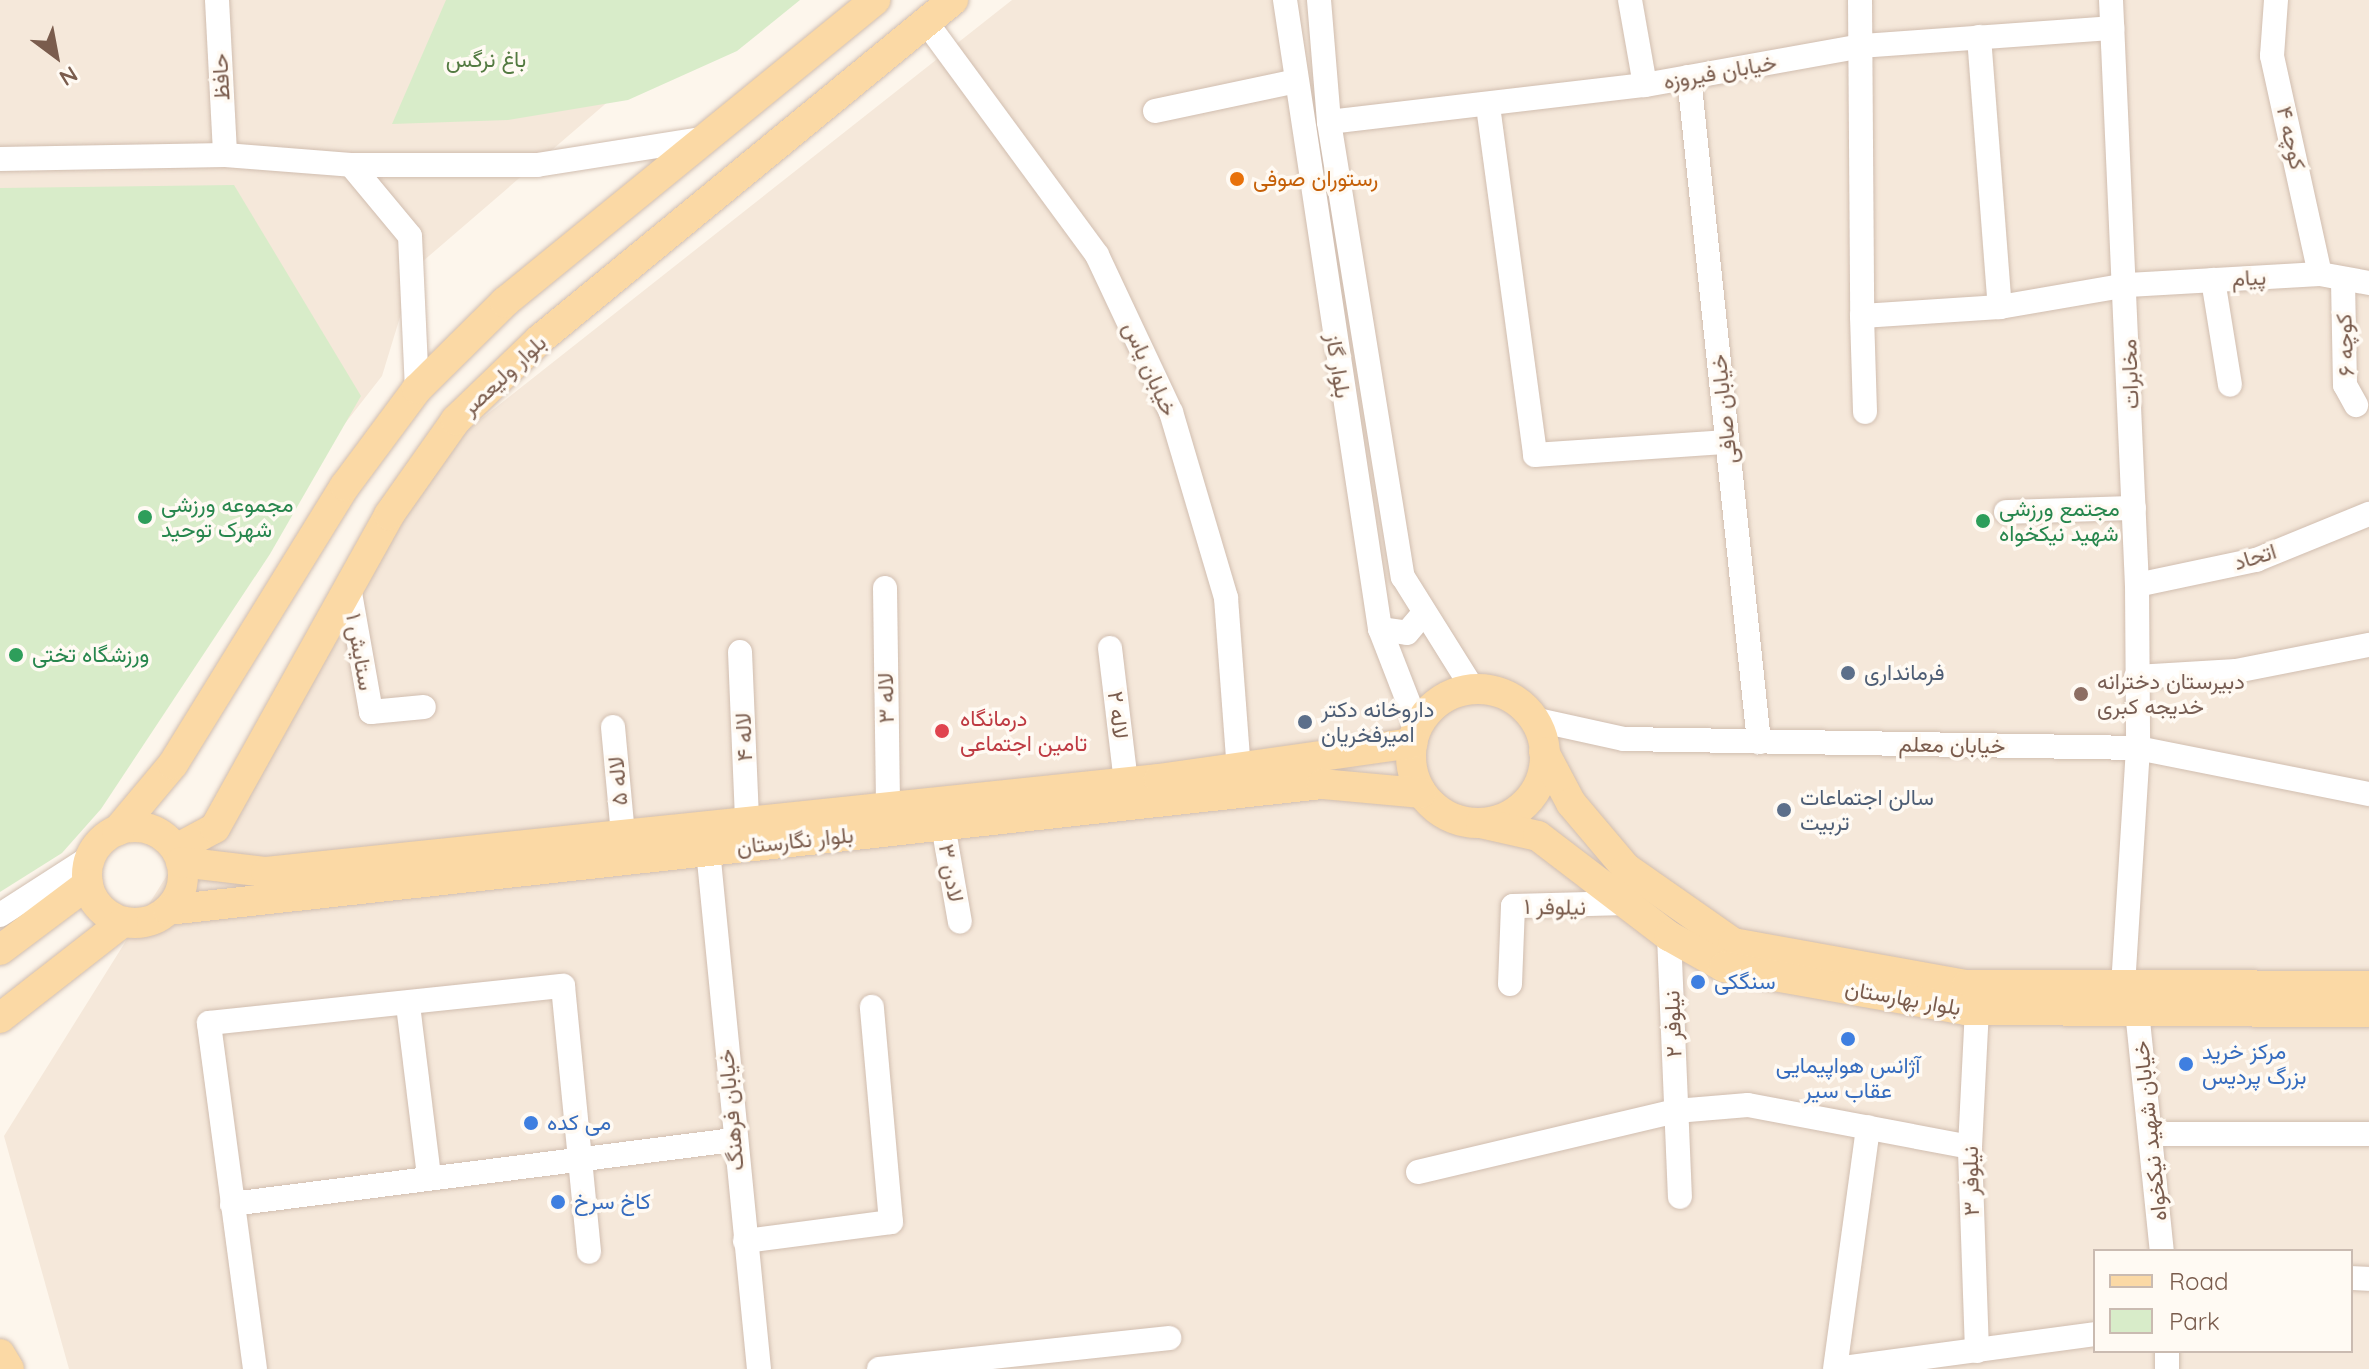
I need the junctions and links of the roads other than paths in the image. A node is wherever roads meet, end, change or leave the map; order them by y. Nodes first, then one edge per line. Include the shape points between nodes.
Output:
1 (217, 0) edge
2 (875, 0) edge
3 (953, 0) edge
4 (1285, 0) edge
5 (1319, 0) edge
6 (1630, 0) edge
7 (1860, 0) edge
8 (2111, 0) edge
9 (2276, 0) edge
10 (926, 22) junction
11 (2112, 28) junction
12 (1979, 37) junction
13 (1861, 46) junction
14 (1689, 77) junction
15 (1292, 82) junction
16 (1645, 85) junction
17 (1488, 106) junction
18 (1155, 111) dead end
19 (1329, 122) junction
20 (711, 138) junction
21 (225, 155) junction
22 (0, 159) edge
23 (351, 165) junction
24 (2332, 278) junction
25 (2213, 280) junction
26 (2369, 283) edge
27 (2128, 285) junction
28 (2000, 307) junction
29 (1862, 316) junction
30 (2230, 385) dead end
31 (417, 389) junction
32 (2356, 405) dead end
33 (1865, 412) dead end
34 (1727, 442) junction
35 (2134, 508) junction
36 (2006, 512) dead end
37 (2369, 514) edge
38 (2137, 585) junction
39 (349, 587) junction
40 (885, 588) dead end
41 (1423, 614) junction
42 (1380, 629) junction
43 (2369, 645) edge
44 (1110, 648) dead end
45 (740, 652) dead end
46 (2136, 677) junction
47 (1473, 689) junction
48 (424, 707) dead end
49 (1533, 719) junction
50 (613, 727) dead end
51 (1415, 735) junction
52 (1759, 742) junction
53 (2138, 748) junction
54 (1544, 752) junction
55 (1239, 770) junction
56 (1126, 783) junction
57 (1421, 793) junction
58 (2369, 794) edge
59 (1571, 803) junction
60 (888, 807) junction
61 (747, 821) junction
62 (1481, 823) junction
63 (943, 825) junction
64 (117, 831) junction
65 (623, 835) junction
66 (1538, 836) junction
67 (708, 850) junction
68 (179, 856) junction
69 (90, 870) junction
70 (1627, 903) junction
71 (168, 910) junction
72 (0, 915) edge
73 (123, 922) junction
74 (960, 922) dead end
75 (1669, 936) junction
76 (0, 950) edge
77 (1510, 984) dead end
78 (2369, 986) edge
79 (2130, 998) junction
80 (408, 1005) junction
81 (872, 1007) dead end
82 (1977, 1010) junction
83 (2369, 1012) edge
84 (0, 1018) edge
85 (1676, 1111) junction
86 (1868, 1127) junction
87 (2150, 1134) junction
88 (2369, 1134) edge
89 (733, 1140) junction
90 (1970, 1147) junction
91 (581, 1158) junction
92 (1418, 1172) dead end
93 (429, 1176) junction
94 (1680, 1197) dead end
95 (232, 1204) junction
96 (745, 1241) junction
97 (2162, 1249) edge
98 (589, 1252) dead end
99 (2093, 1334) edge
100 (1169, 1338) dead end
101 (1977, 1351) junction
102 (0, 1354) edge
103 (914, 1366) edge
104 (9, 1369) edge
105 (255, 1369) edge
106 (759, 1369) edge
107 (879, 1369) edge
108 (1835, 1369) edge

1 - 21 street, حافظ
2 - 20 main road
3 - 10 main road, بلوار ولیعصر
4 - 15 street, بلوار گاز
5 - 19 street, بلوار گاز
6 - 16 street
7 - 13 street
8 - 11 street, مخابرات
9 - 24 street, کوچه ۴ via 2272,56
10 - 39 main road, بلوار ولیعصر via 539,340 456,420
10 - 55 street, خیابان یاس via 1097,255 1171,412 1226,598
11 - 12 street, خیابان فیروزه
11 - 27 street, مخابرات
12 - 13 street, خیابان فیروزه
12 - 28 street
13 - 14 street, خیابان فیروزه
13 - 29 street
14 - 16 street, خیابان فیروزه
14 - 34 street, خیابان صافی
15 - 18 street
15 - 42 street, بلوار گاز
16 - 17 street, خیابان فیروزه
17 - 19 street, خیابان فیروزه
17 - 34 street via 1535,455
19 - 41 street, بلوار گاز via 1403,577
20 - 23 street via 537,165
20 - 31 main road via 505,302
21 - 22 street
21 - 23 street
23 - 31 street via 410,236
24 - 25 street, پیام
24 - 26 street, پیام
24 - 32 street, کوچه ۶ via 2345,385
25 - 27 street, پیام
25 - 30 street
27 - 28 street, پیام
27 - 35 street, مخابرات
28 - 29 street, پیام
29 - 33 street
31 - 64 main road via 345,486 173,764
34 - 52 street, خیابان صافی
35 - 36 street
35 - 38 street, مخابرات
37 - 38 street, اتحاد via 2256,560
38 - 46 street, مخابرات
39 - 48 street, ستایش ۱ via 371,712
39 - 68 main road, بلوار ولیعصر via 215,828
40 - 60 street, لاله ۳
41 - 42 street via 1407,633
41 - 47 street, بلوار گاز
42 - 51 street, بلوار گاز
43 - 46 street via 2236,671
44 - 56 street, لاله ۲
45 - 61 street, لاله ۴
46 - 53 street, مخابرات
47 - 49 main road via 1507,696
47 - 51 main road via 1440,700
49 - 52 street, خیابان معلم via 1624,739
49 - 54 main road
50 - 65 street, لاله ۵
51 - 55 main road, بلوار نگارستان
51 - 57 main road
52 - 53 street, خیابان معلم
53 - 58 street, خیابان معلم
53 - 79 street, خیابان شهید نیکخواه
54 - 59 main road, بلوار بهارستان
54 - 62 main road via 1528,800
55 - 56 main road, بلوار نگارستان
56 - 60 main road, بلوار نگارستان
57 - 62 main road via 1447,816
57 - 63 main road, بلوار نگارستان via 1322,784
59 - 66 main road via 1543,812
59 - 79 main road, بلوار بهارستان via 1626,868 1733,943 1967,985
60 - 61 main road, بلوار نگارستان
61 - 65 main road, بلوار نگارستان
62 - 66 main road, بلوار بهارستان
63 - 67 main road, بلوار نگارستان
63 - 74 street, لادن ۳
64 - 68 main road via 156,832
64 - 69 main road
65 - 68 main road, بلوار نگارستان via 266,872
66 - 70 main road, بلوار بهارستان
67 - 71 main road, بلوار نگارستان
67 - 89 street, خیابان فرهنگ
68 - 71 main road via 183,883
69 - 72 street
69 - 73 main road via 100,908
69 - 76 main road
70 - 75 main road, بلوار بهارستان
70 - 77 street, نیلوفر ۱ via 1513,906
71 - 73 main road
73 - 84 main road
75 - 82 main road, بلوار بهارستان via 1724,967
75 - 85 street, نیلوفر ۲
78 - 79 main road, بلوار بهارستان
79 - 82 main road, بلوار بهارستان
79 - 83 main road, بلوار بهارستان
79 - 87 street, خیابان شهید نیکخواه
80 - 91 street via 563,986
80 - 93 street
80 - 95 street via 209,1023
81 - 96 street via 891,1222
82 - 90 street, نیلوفر ۳
85 - 86 street via 1748,1105
85 - 92 street
85 - 94 street, نیلوفر ۲
86 - 90 street
86 - 108 street
87 - 88 street
87 - 97 street, خیابان شهید نیکخواه
89 - 91 street
89 - 96 street, خیابان فرهنگ
90 - 101 street, نیلوفر ۳
91 - 93 street
91 - 98 street
93 - 95 street
95 - 105 street
96 - 106 street, خیابان فرهنگ
99 - 101 street
100 - 103 street
101 - 108 street
102 - 104 main road
103 - 107 street

